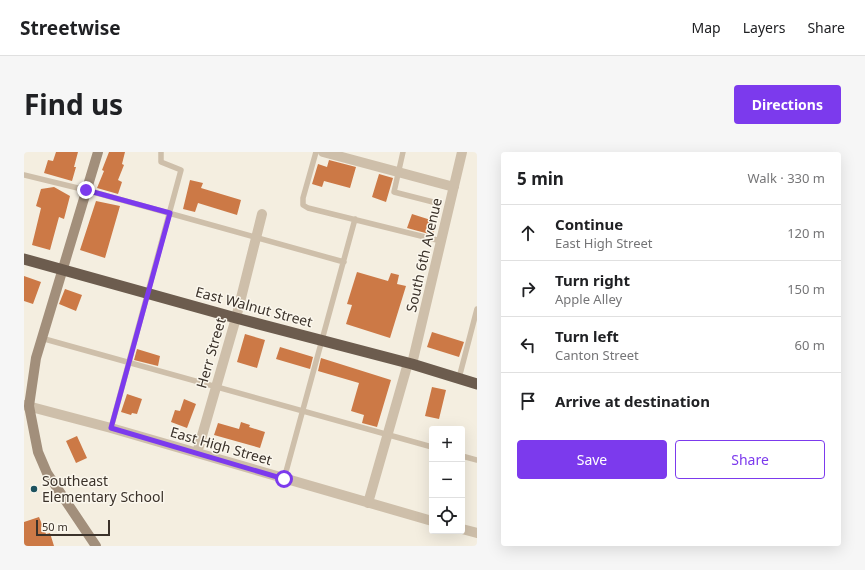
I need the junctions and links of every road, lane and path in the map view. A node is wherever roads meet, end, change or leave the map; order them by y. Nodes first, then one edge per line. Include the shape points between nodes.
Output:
1 (98, 152) edge
2 (161, 152) edge
3 (316, 152) edge
4 (323, 152) edge
5 (403, 152) edge
6 (462, 152) edge
7 (399, 172) junction
8 (24, 175) edge
9 (454, 187) junction
10 (86, 190) junction
11 (437, 203) dead end
12 (170, 213) junction
13 (262, 214) dead end
14 (355, 219) junction
15 (256, 236) junction
16 (441, 241) junction
17 (24, 259) edge
18 (344, 262) junction
19 (63, 269) junction
20 (148, 293) junction
21 (477, 309) edge
22 (236, 318) junction
23 (41, 338) junction
24 (322, 341) junction
25 (128, 362) junction
26 (410, 364) junction
27 (459, 378) junction
28 (477, 384) edge
29 (216, 388) junction
30 (26, 406) edge
31 (302, 412) junction
32 (111, 428) junction
33 (388, 435) junction
34 (429, 446) edge
35 (197, 453) junction
36 (465, 457) edge
37 (477, 460) edge
38 (284, 479) junction
39 (368, 503) junction
40 (429, 520) edge
41 (465, 530) edge
42 (477, 533) edge
43 (96, 546) edge

1 - 10 main road
2 - 12 lane via 160,162 181,170
3 - 14 lane via 303,198 304,205
4 - 7 street
5 - 7 lane
6 - 9 street, South 6th Avenue
7 - 9 street
7 - 11 lane via 394,192
8 - 10 lane
9 - 16 street, South 6th Avenue
10 - 12 lane
10 - 19 main road
12 - 15 lane
12 - 20 lane
13 - 15 street, Herr Street
14 - 16 lane
14 - 18 lane
15 - 18 lane
15 - 22 street, Herr Street
16 - 26 street, South 6th Avenue
17 - 19 highway, East Walnut Street
18 - 24 lane
19 - 20 highway, East Walnut Street
19 - 23 main road
20 - 22 highway, East Walnut Street
20 - 25 lane
21 - 27 lane
22 - 24 highway, East Walnut Street
22 - 29 street, Herr Street
23 - 25 lane
23 - 30 main road
24 - 26 highway, East Walnut Street
24 - 31 lane
25 - 29 lane
25 - 32 lane
26 - 27 highway, East Walnut Street
26 - 33 street, South 6th Avenue
27 - 28 highway, East Walnut Street
29 - 31 lane
29 - 35 street, Herr Street
30 - 32 street, East High Street
30 - 43 main road via 38,452 47,473
31 - 33 lane
31 - 38 lane
32 - 35 street, East High Street
33 - 34 lane
33 - 39 street, South 6th Avenue
35 - 38 street, East High Street
36 - 37 lane
38 - 39 street, East High Street
39 - 40 street, East High Street
41 - 42 street

